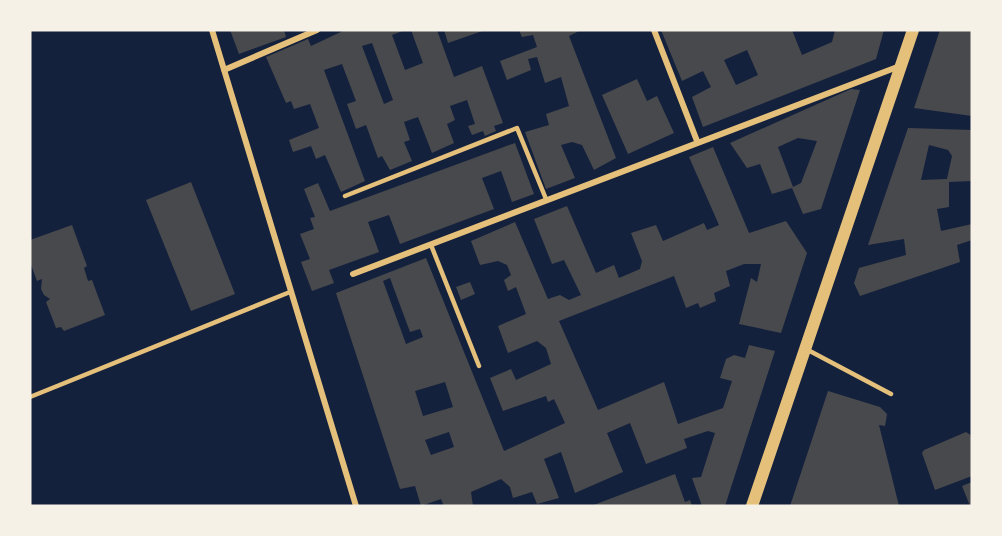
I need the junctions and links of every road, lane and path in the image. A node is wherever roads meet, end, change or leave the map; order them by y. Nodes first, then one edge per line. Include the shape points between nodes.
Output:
1 (212, 30) edge
2 (317, 30) edge
3 (654, 30) edge
4 (913, 30) edge
5 (901, 65) junction
6 (224, 70) junction
7 (697, 141) junction
8 (345, 196) dead end
9 (546, 199) junction
10 (431, 245) junction
11 (353, 274) dead end
12 (290, 292) junction
13 (803, 348) junction
14 (479, 366) dead end
15 (891, 394) dead end
16 (30, 397) edge
17 (356, 506) edge
18 (752, 506) edge

1 - 6 street
2 - 6 street
3 - 7 street
4 - 5 main road
5 - 7 street
5 - 13 main road
6 - 12 street
7 - 9 street
8 - 9 lane via 517,128
9 - 10 street
10 - 11 street
10 - 14 lane
12 - 16 lane
12 - 17 street
13 - 15 lane
13 - 18 main road

